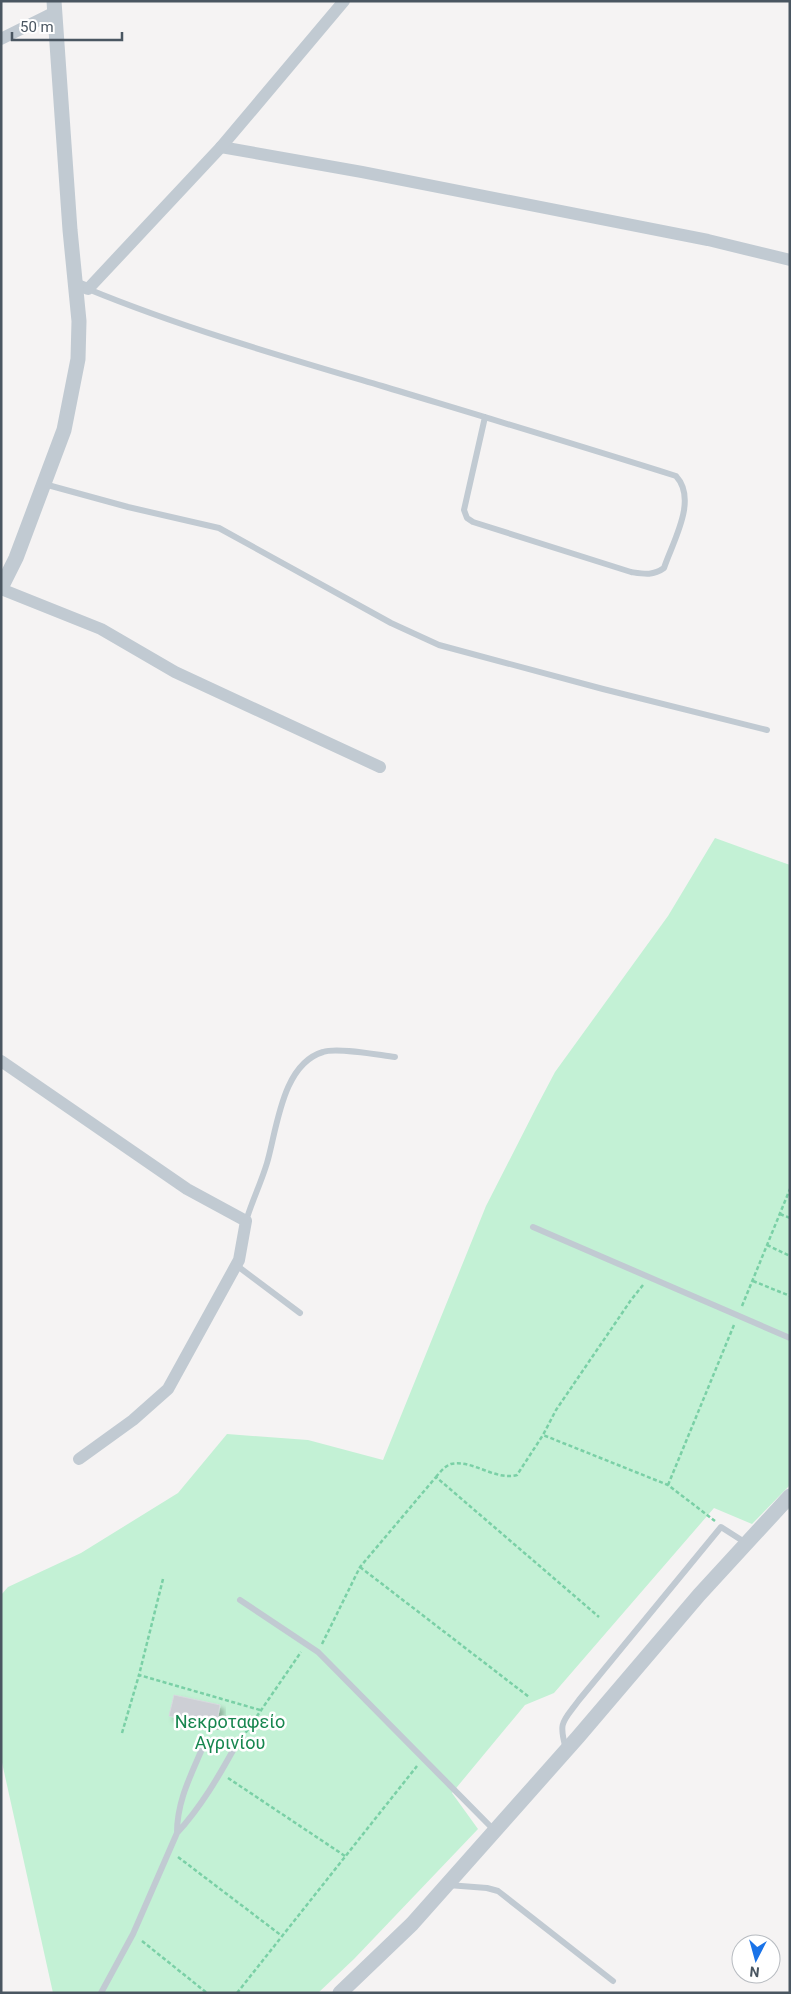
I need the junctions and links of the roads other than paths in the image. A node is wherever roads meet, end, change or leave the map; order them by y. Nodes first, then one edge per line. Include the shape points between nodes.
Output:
1 (344, 1) edge
2 (55, 6) edge
3 (1, 39) edge
4 (221, 147) junction
5 (790, 260) edge
6 (81, 287) junction
7 (485, 417) junction
8 (44, 484) junction
9 (1, 589) edge
10 (768, 730) dead end
11 (380, 767) dead end
12 (395, 1057) dead end
13 (1, 1061) edge
14 (246, 1221) junction
15 (533, 1227) dead end
16 (236, 1265) junction
17 (300, 1313) dead end
18 (790, 1338) edge
19 (79, 1459) dead end
20 (790, 1496) edge
21 (746, 1543) junction
22 (240, 1600) dead end
23 (566, 1750) junction
24 (494, 1831) junction
25 (177, 1833) junction
26 (446, 1885) junction
27 (613, 1981) dead end
28 (101, 1993) edge
29 (340, 1993) edge

1 - 4 street
2 - 3 street
2 - 6 street
4 - 5 street via 699,238
4 - 6 street
6 - 7 lane via 303,363
6 - 8 street via 78,360 64,430
7 - 7 lane via 676,476 686,492 683,514 664,568 649,574 631,572 467,518 464,510
8 - 9 street
8 - 10 lane via 219,528 391,624 438,645
9 - 11 street via 101,629 175,672
12 - 14 lane via 328,1051 316,1054 302,1066 285,1092 264,1174
13 - 14 street via 187,1189
14 - 16 street
15 - 18 lane
16 - 17 lane
16 - 19 street via 168,1389 133,1420
20 - 21 street
21 - 23 street
21 - 23 lane via 721,1527 563,1723 561,1728
22 - 24 lane via 318,1652
23 - 24 street
24 - 26 street
25 - 25 lane via 180,1802 202,1749 210,1744 236,1745 198,1809
25 - 28 lane via 133,1934
26 - 27 lane via 498,1891
26 - 29 street via 412,1924

